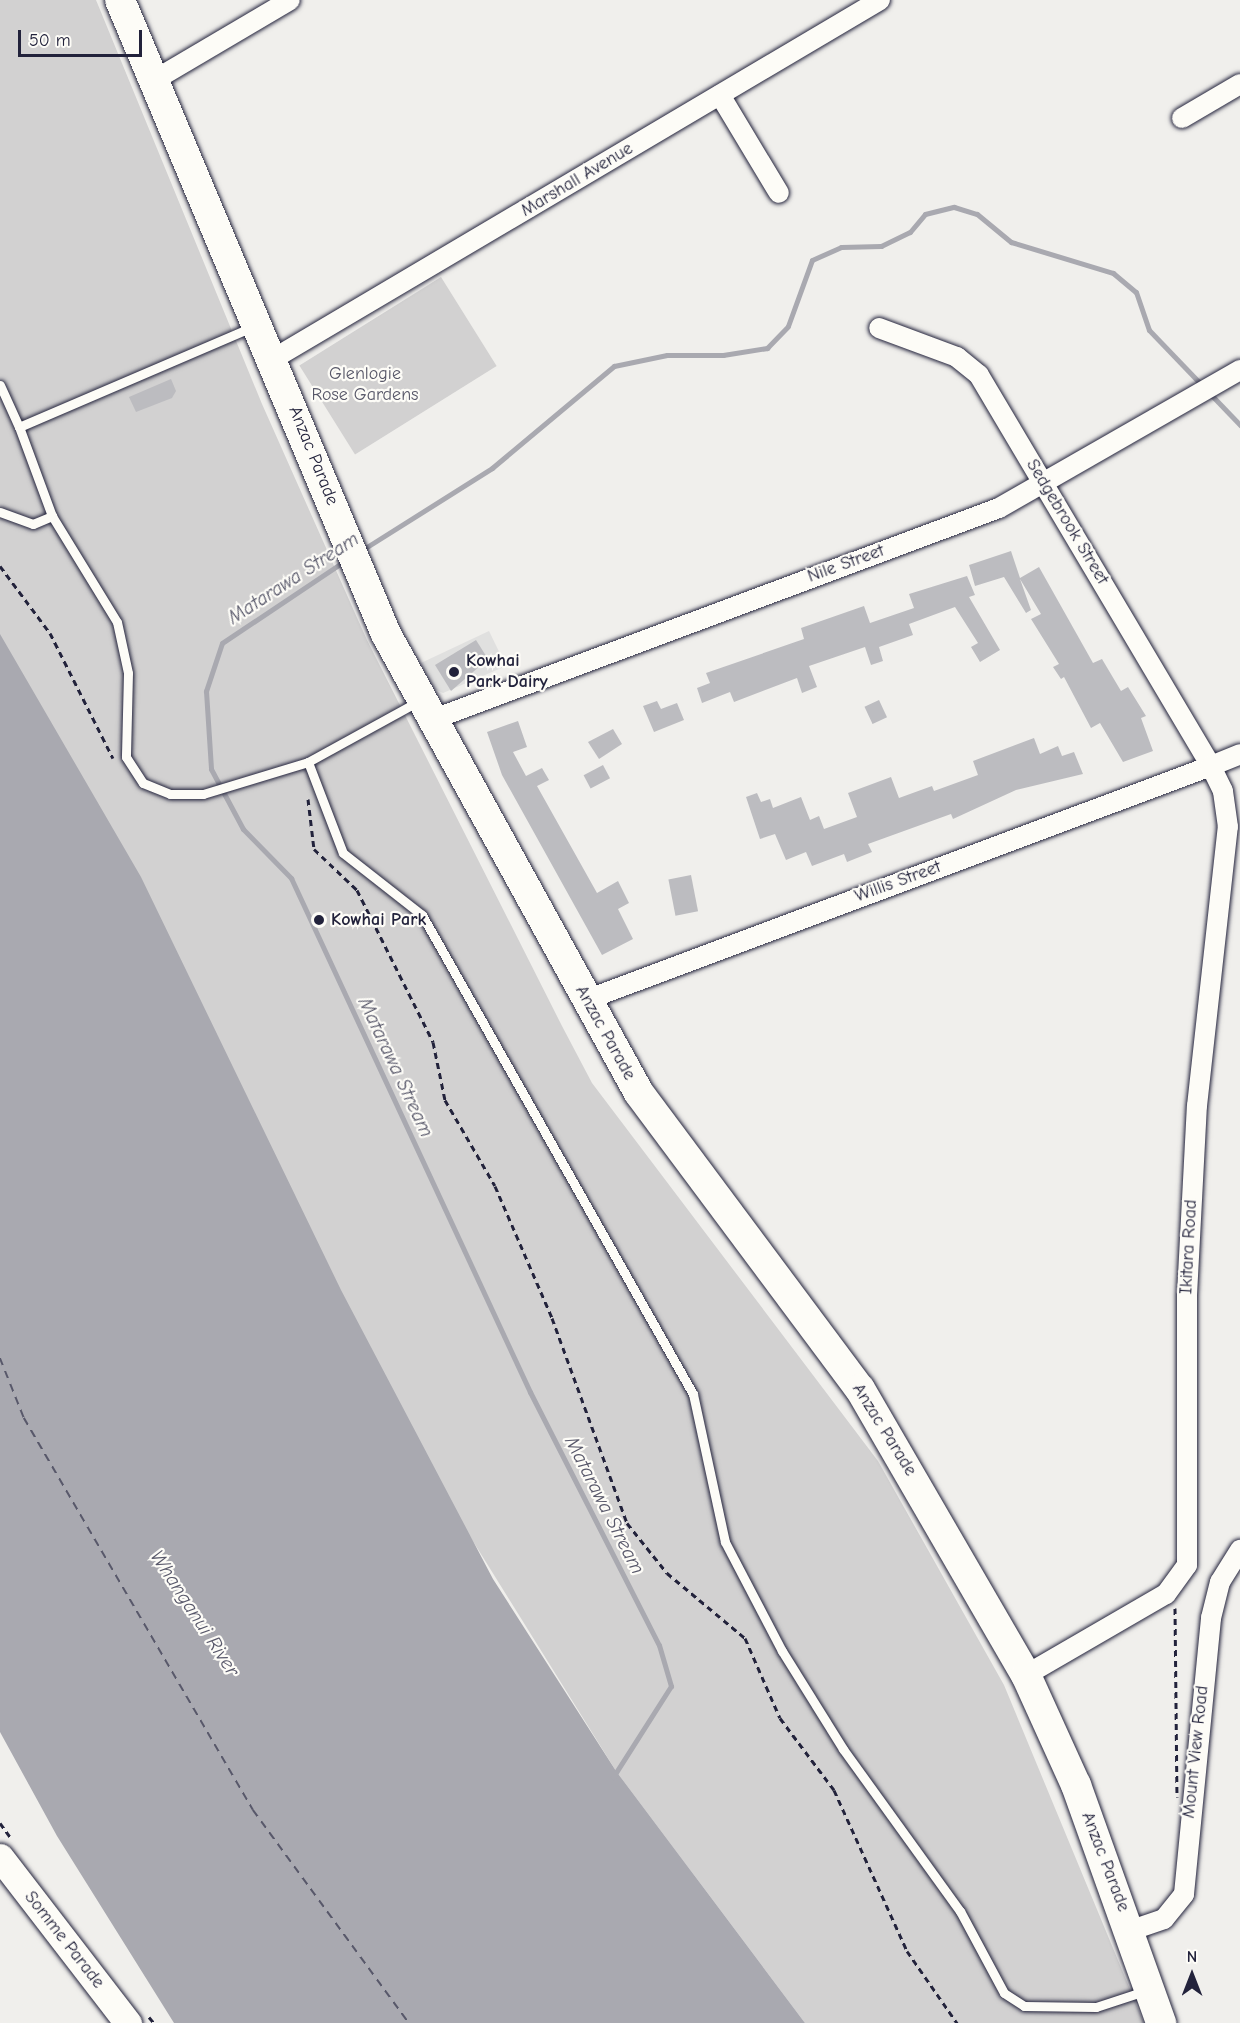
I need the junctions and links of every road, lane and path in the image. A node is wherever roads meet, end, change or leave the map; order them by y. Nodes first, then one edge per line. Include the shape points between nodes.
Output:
1 (120, 0) edge
2 (290, 0) edge
3 (880, 0) edge
4 (151, 82) junction
5 (1240, 84) edge
6 (720, 95) junction
7 (1182, 118) dead end
8 (779, 193) dead end
9 (257, 325) junction
10 (879, 328) dead end
11 (273, 359) junction
12 (1237, 372) edge
13 (0, 385) edge
14 (19, 427) junction
15 (1045, 486) junction
16 (0, 512) edge
17 (52, 516) junction
18 (0, 566) edge
19 (428, 709) junction
20 (1240, 754) edge
21 (308, 762) junction
22 (116, 765) dead end
23 (1211, 766) junction
24 (307, 795) dead end
25 (586, 999) junction
26 (1240, 1550) edge
27 (1166, 1594) junction
28 (1026, 1675) junction
29 (1190, 1802) junction
30 (0, 1857) edge
31 (1132, 1930) junction
32 (1150, 1989) junction
33 (128, 2023) edge
34 (957, 2023) edge
35 (1161, 2023) edge

1 - 4 main road, Anzac Parade
2 - 4 street
3 - 6 street, Marshall Avenue
4 - 9 main road, Anzac Parade
5 - 7 street
6 - 8 street
6 - 11 street, Marshall Avenue
9 - 11 main road, Anzac Parade
9 - 14 lane
10 - 15 street, Sedgebrook Street via 957,357 974,369
11 - 19 main road, Anzac Parade via 361,575
12 - 15 street, Nile Street
13 - 14 lane
14 - 17 lane
15 - 19 street, Nile Street via 999,508
15 - 23 street, Sedgebrook Street
16 - 17 lane via 33,524
17 - 21 lane via 117,622 128,673 126,757 143,783 170,794 203,795 238,788
18 - 22 path via 50,633
19 - 21 lane
19 - 25 main road, Anzac Parade
20 - 23 street
21 - 32 lane via 343,853 422,915 647,1309 693,1394 730,1552 782,1651 843,1749 960,1911 1004,1993 1024,2006 1096,2007
23 - 25 street, Willis Street
23 - 27 street, Ikitara Road via 1225,798 1228,827 1197,1106 1186,1295 1188,1552 1184,1574
24 - 34 path via 315,849 357,890 433,1042 445,1100 495,1186 552,1318 627,1523 667,1573 745,1638 780,1718 834,1790 907,1951
25 - 28 main road, Anzac Parade via 664,1131 860,1389
26 - 29 street, Mount View Road via 1215,1597
27 - 28 street, Ikitara Road
27 - 29 path via 1175,1597 1174,1796
28 - 31 main road, Anzac Parade
29 - 31 street, Mount View Road via 1180,1903 1164,1919
30 - 33 main road, Somme Parade
31 - 32 main road, Anzac Parade
32 - 35 main road, Anzac Parade

